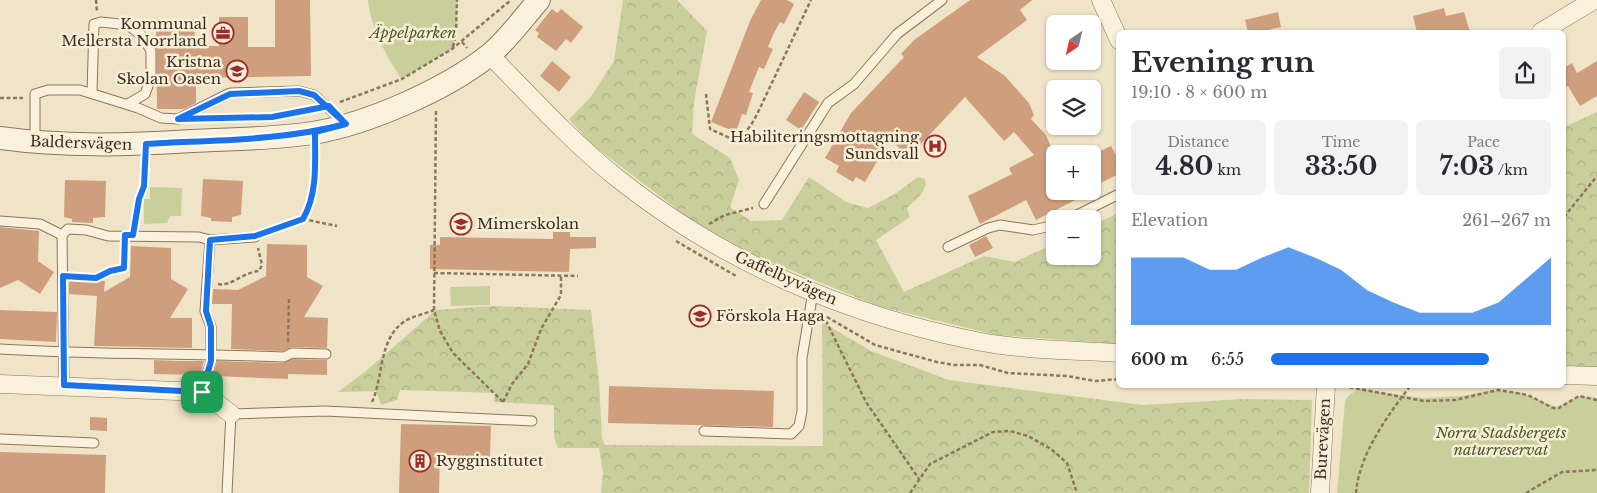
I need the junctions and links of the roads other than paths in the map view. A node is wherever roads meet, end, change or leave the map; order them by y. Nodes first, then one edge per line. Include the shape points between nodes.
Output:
1 (539, 0) edge
2 (942, 0) edge
3 (1101, 0) edge
4 (1594, 0) edge
5 (1544, 30) edge
6 (1116, 33) edge
7 (490, 55) junction
8 (92, 93) junction
9 (128, 104) junction
10 (346, 124) junction
11 (0, 138) edge
12 (35, 143) junction
13 (1116, 195) edge
14 (764, 204) road end
15 (1086, 210) edge
16 (0, 221) edge
17 (1046, 227) edge
18 (62, 235) junction
19 (255, 236) road end
20 (210, 240) junction
21 (948, 248) dead end
22 (813, 292) junction
23 (0, 349) edge
24 (64, 353) junction
25 (1116, 353) edge
26 (211, 354) junction
27 (326, 354) dead end
28 (1566, 375) edge
29 (1597, 376) edge
30 (0, 384) edge
31 (64, 385) junction
32 (1326, 388) edge
33 (202, 392) junction
34 (231, 414) junction
35 (532, 421) dead end
36 (704, 431) dead end
37 (0, 439) edge
38 (94, 443) dead end
39 (227, 493) edge
40 (1320, 493) edge

1 - 7 street, Baldersvägen
2 - 14 lane via 897,34 854,84 828,103
3 - 6 street
4 - 5 street
7 - 10 street, Baldersvägen via 435,89
7 - 22 street, Gaffelbyvägen via 579,146 618,179 699,235 765,272
8 - 9 lane
8 - 9 lane via 94,24 128,25 142,36 151,51 151,78 145,94
8 - 12 lane via 48,90 35,94
9 - 10 lane via 161,118 178,119 230,94 299,91 314,95
10 - 12 street, Baldersvägen via 268,138 146,144
11 - 12 street, Baldersvägen
13 - 15 lane
16 - 18 lane via 40,224
17 - 21 lane via 1032,230 1000,225
18 - 20 lane via 68,230 86,230 108,236 199,237
18 - 24 lane
19 - 20 lane
20 - 26 lane via 206,311 211,327
22 - 25 street, Gaffelbyvägen via 914,326 977,341
22 - 36 lane via 802,358 800,426 791,434
23 - 24 lane
24 - 26 lane
24 - 31 lane
26 - 27 lane
26 - 33 lane
28 - 29 street
30 - 31 street
31 - 33 street
32 - 40 street, Burevägen
33 - 34 street
34 - 35 lane via 325,411
34 - 39 lane
37 - 38 lane

